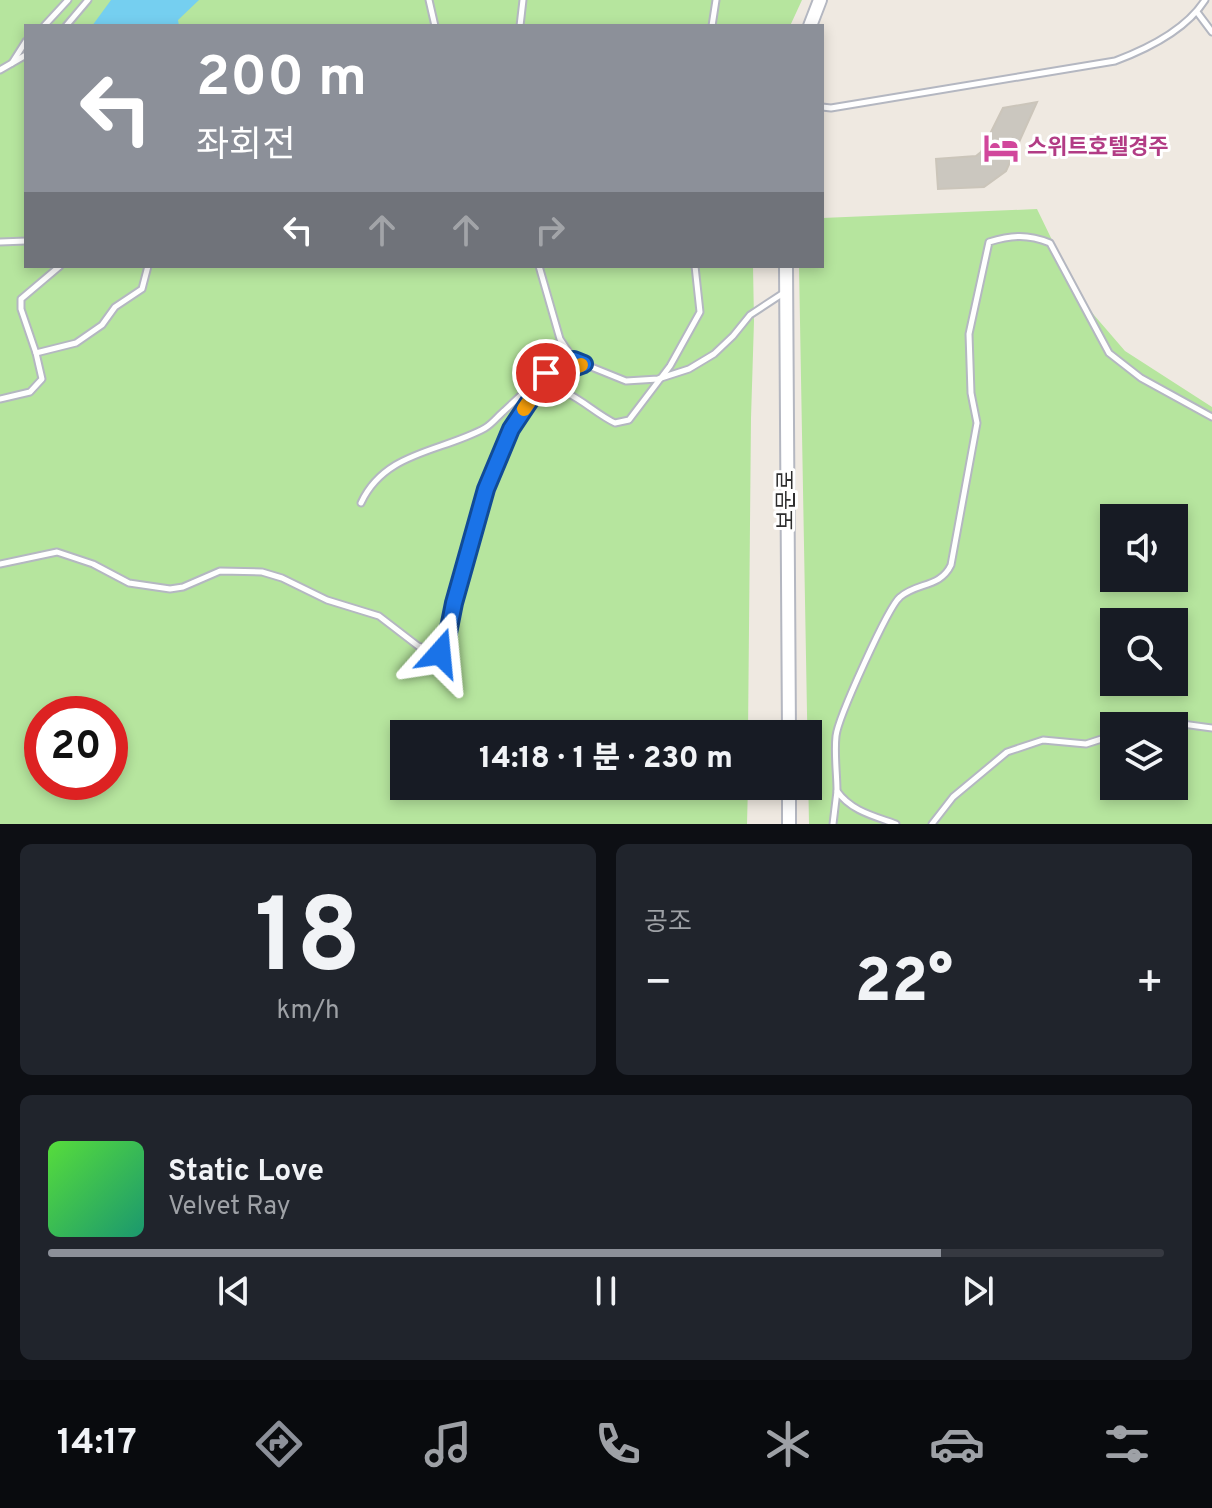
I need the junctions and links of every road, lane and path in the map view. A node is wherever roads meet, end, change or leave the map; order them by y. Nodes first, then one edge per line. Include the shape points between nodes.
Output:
1 (68, 0) edge
2 (88, 0) edge
3 (429, 0) edge
4 (523, 0) edge
5 (716, 0) edge
6 (820, 0) edge
7 (1205, 0) edge
8 (1197, 12) junction
9 (46, 24) edge
10 (68, 24) edge
11 (435, 24) edge
12 (520, 24) edge
13 (712, 24) edge
14 (811, 24) edge
15 (1212, 32) edge
16 (24, 44) edge
17 (24, 56) edge
18 (11, 64) junction
19 (0, 70) edge
20 (824, 107) edge
21 (24, 241) edge
22 (0, 242) edge
23 (58, 268) edge
24 (147, 268) edge
25 (540, 268) edge
26 (695, 268) edge
27 (786, 268) edge
28 (786, 292) junction
29 (36, 353) junction
30 (574, 360) junction
31 (584, 364) junction
32 (658, 379) junction
33 (539, 388) junction
34 (0, 399) edge
35 (1212, 417) edge
36 (361, 503) dead end
37 (0, 564) edge
38 (789, 720) edge
39 (1188, 725) edge
40 (1212, 728) edge
41 (1100, 740) edge
42 (837, 791) junction
43 (789, 800) edge
44 (789, 824) edge
45 (833, 824) edge
46 (896, 824) edge
47 (932, 824) edge

1 - 9 lane
2 - 10 lane
3 - 11 lane
4 - 12 lane
5 - 13 lane
6 - 14 street
7 - 8 lane
8 - 15 lane
8 - 20 lane via 1159,40 1115,61
16 - 18 lane
17 - 18 lane
18 - 19 lane
21 - 22 lane
23 - 29 lane via 21,299
24 - 29 lane via 142,289 115,307 102,325 76,343
25 - 30 lane via 560,339
26 - 32 lane via 700,312
27 - 28 street, 보문로
28 - 32 lane via 750,315 714,354
28 - 38 street, 보문로
29 - 34 lane via 42,379 30,392
30 - 31 lane
30 - 36 lane via 546,373 487,427 383,473
31 - 32 lane via 626,381
31 - 33 lane via 545,378
32 - 33 lane via 629,420 615,423 561,389
33 - 37 lane via 511,429 494,467 440,653 418,646 379,616 262,572 220,571 183,587 155,589 118,579 66,553
35 - 42 lane via 1141,378 1109,353 1050,243 1028,235 989,242 969,334 977,423 951,565 937,582 893,604 836,735
39 - 40 lane
41 - 47 lane via 1086,744 1043,740 1007,752 953,797
42 - 45 lane
42 - 46 lane via 845,803
43 - 44 street

